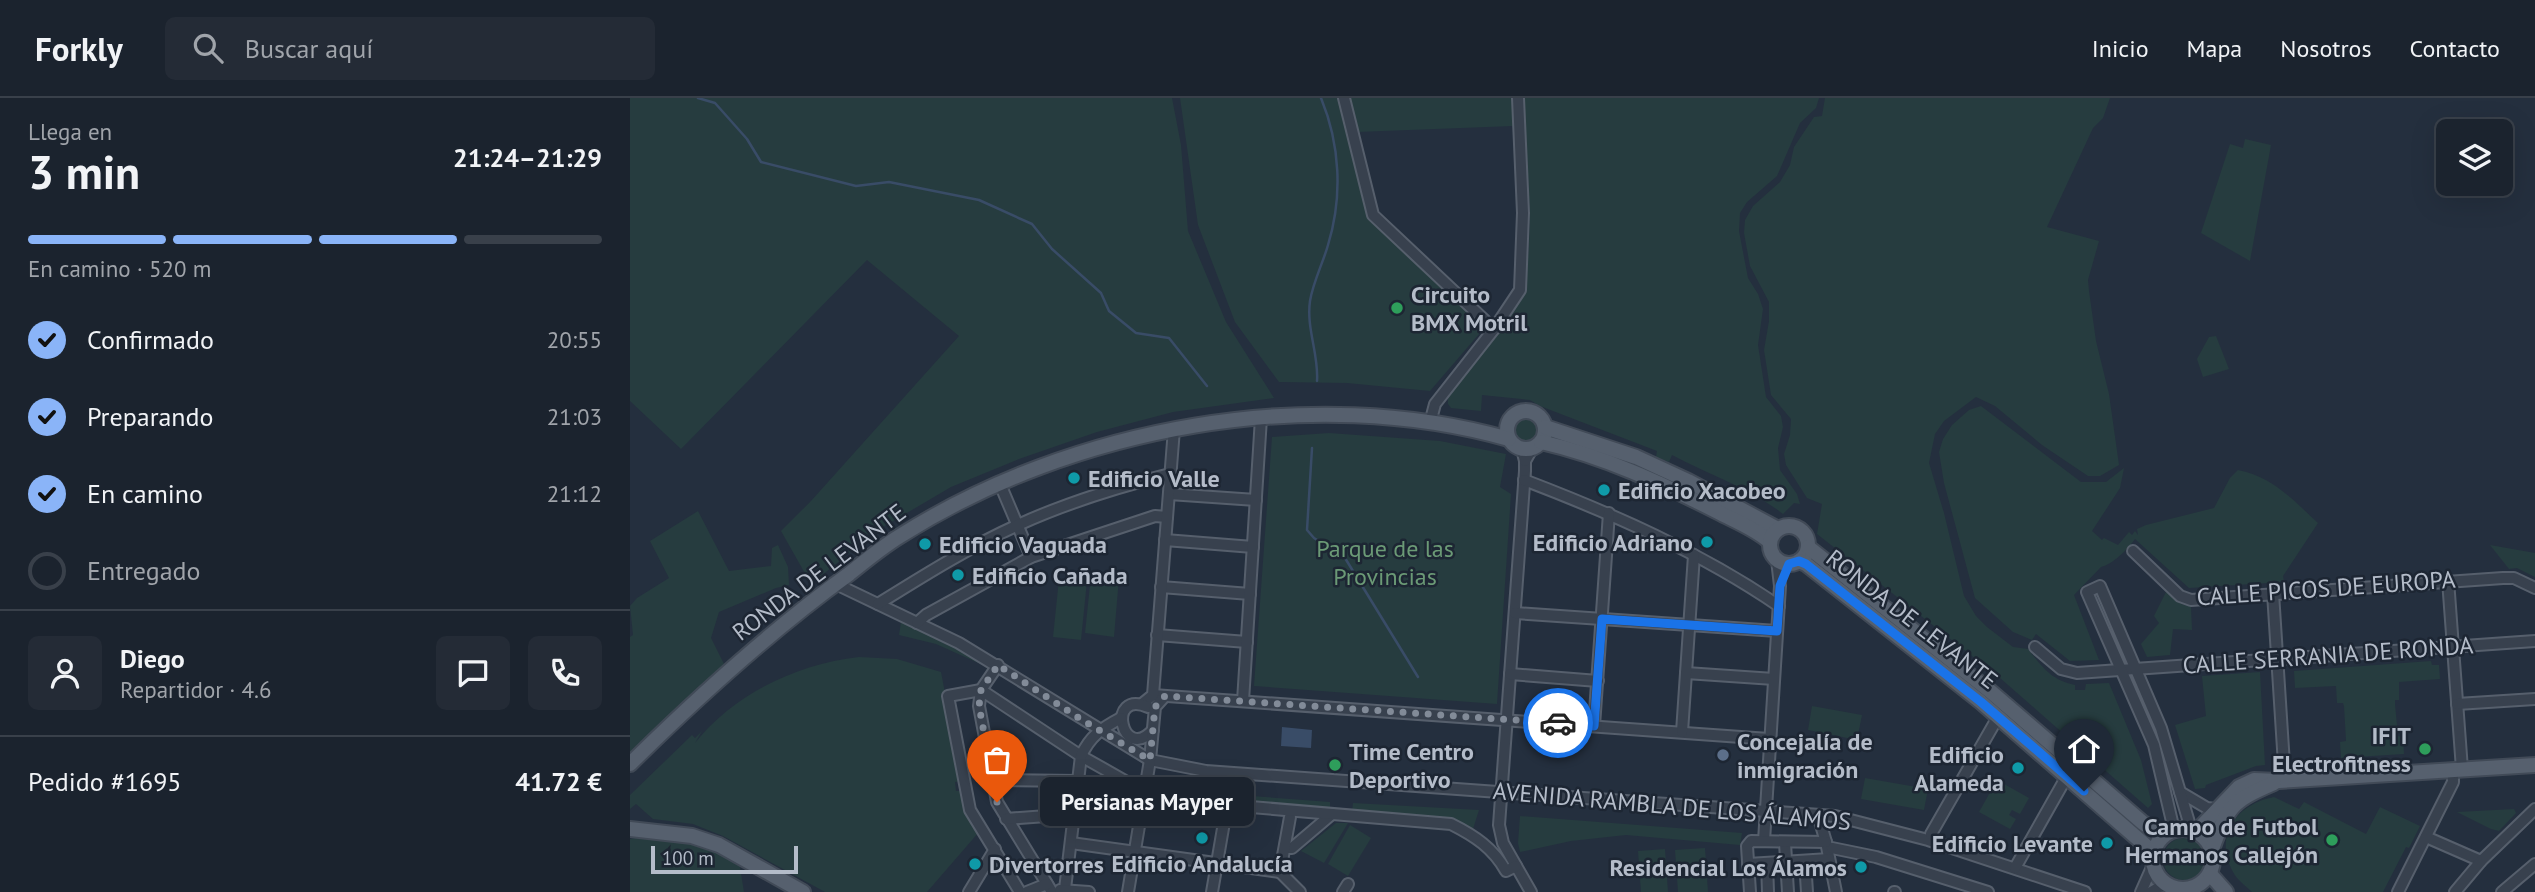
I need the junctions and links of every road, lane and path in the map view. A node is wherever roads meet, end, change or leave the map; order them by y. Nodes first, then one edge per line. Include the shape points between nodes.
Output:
1 (1343, 98) edge
2 (1518, 98) edge
3 (1494, 329) junction
4 (1261, 418) junction
5 (1509, 419) junction
6 (1430, 424) junction
7 (1545, 426) junction
8 (1174, 429) junction
9 (1478, 430) junction
10 (1509, 439) junction
11 (1530, 450) junction
12 (1170, 474) junction
13 (1524, 480) junction
14 (1000, 484) junction
15 (1168, 494) junction
16 (1256, 500) junction
17 (1609, 513) junction
18 (1167, 517) junction
19 (1018, 525) junction
20 (1779, 529) junction
21 (1165, 540) junction
22 (1770, 542) junction
23 (1253, 547) junction
24 (1808, 547) junction
25 (2133, 551) dead end
26 (1694, 555) junction
27 (1031, 557) junction
28 (1789, 561) junction
29 (2448, 580) junction
30 (837, 582) junction
31 (1161, 587) junction
32 (2535, 587) edge
33 (2273, 593) junction
34 (1250, 594) junction
35 (878, 604) junction
36 (1779, 606) junction
37 (1515, 612) junction
38 (1602, 619) junction
39 (917, 623) junction
40 (1689, 625) junction
41 (1777, 631) junction
42 (1157, 635) junction
43 (2535, 641) edge
44 (1247, 642) junction
45 (2035, 647) dead end
46 (2453, 647) junction
47 (2277, 657) junction
48 (998, 665) junction
49 (2136, 669) junction
50 (2121, 671) junction
51 (1686, 673) junction
52 (1510, 674) junction
53 (1774, 679) junction
54 (1598, 681) junction
55 (981, 690) junction
56 (1153, 695) junction
57 (1165, 696) junction
58 (2535, 699) edge
59 (1243, 701) junction
60 (1142, 704) junction
61 (2457, 704) junction
62 (1154, 715) junction
63 (1998, 717) junction
64 (1121, 718) junction
65 (1507, 720) junction
66 (1594, 726) junction
67 (1098, 730) junction
68 (1153, 730) junction
69 (1682, 732) junction
70 (1769, 739) junction
71 (1081, 756) junction
72 (1150, 760) junction
73 (630, 764) edge
74 (2535, 765) edge
75 (2458, 769) junction
76 (2067, 776) junction
77 (992, 780) junction
78 (1078, 780) junction
79 (2282, 781) junction
80 (1145, 786) junction
81 (1502, 792) junction
82 (2180, 792) junction
83 (2216, 809) junction
84 (2535, 809) edge
85 (1765, 810) junction
86 (1074, 814) junction
87 (1332, 814) junction
88 (1818, 815) junction
89 (1290, 817) dead end
90 (1006, 819) junction
91 (630, 829) edge
92 (2194, 830) junction
93 (2168, 833) junction
94 (1931, 834) dead end
95 (2426, 837) junction
96 (1764, 841) junction
97 (1071, 843) junction
98 (1785, 843) junction
99 (1829, 845) junction
100 (1284, 848) junction
101 (995, 849) junction
102 (2212, 849) junction
103 (1135, 852) junction
104 (2153, 858) junction
105 (1829, 859) junction
106 (1805, 861) junction
107 (2481, 861) junction
108 (1786, 862) junction
109 (1217, 863) junction
110 (1767, 863) junction
111 (1748, 864) junction
112 (2535, 864) edge
113 (1517, 866) junction
114 (2015, 868) junction
115 (1280, 873) junction
116 (2210, 874) junction
117 (2165, 884) junction
118 (1051, 889) edge
119 (1065, 889) junction
120 (2201, 889) edge
121 (803, 892) edge
122 (969, 892) edge
123 (1020, 892) edge
124 (1027, 892) edge
125 (1089, 892) edge
126 (1128, 892) edge
127 (1212, 892) edge
128 (1300, 892) edge
129 (1531, 892) edge
130 (1750, 892) edge
131 (1768, 892) edge
132 (1788, 892) edge
133 (1807, 892) edge
134 (1836, 892) edge
135 (1988, 892) edge
136 (2085, 892) edge
137 (2141, 892) edge
138 (2151, 892) edge
139 (2226, 892) edge
140 (2398, 892) edge
141 (2455, 892) edge
142 (2502, 892) edge

1 - 3 street via 1373,215
2 - 3 street via 1523,213 1520,290
3 - 6 street via 1435,404
4 - 6 main road, RONDA DE LEVANTE via 1325,414
4 - 8 main road, RONDA DE LEVANTE
4 - 16 street
5 - 7 main road via 1526,410 1538,415
5 - 9 main road, RONDA DE LEVANTE
5 - 10 main road
6 - 9 main road, RONDA DE LEVANTE
7 - 11 main road
7 - 20 main road, RONDA DE LEVANTE via 1636,457
8 - 12 street
8 - 14 main road, RONDA DE LEVANTE via 1076,454
9 - 10 main road, RONDA DE LEVANTE
10 - 11 main road
11 - 13 street
11 - 22 main road via 1592,456 1695,500
12 - 15 street
12 - 19 street
13 - 17 street
13 - 37 street
14 - 19 street
14 - 30 main road, RONDA DE LEVANTE via 898,537
15 - 16 street
15 - 18 street
16 - 23 street
17 - 26 street
17 - 38 street
18 - 21 street
18 - 27 street via 1155,516
19 - 27 street
19 - 35 street
20 - 22 main road
20 - 24 main road, RONDA DE LEVANTE via 1800,530
21 - 23 street
21 - 31 street
22 - 28 main road via 1772,553
23 - 34 street
24 - 28 main road, RONDA DE LEVANTE
24 - 93 main road, RONDA DE LEVANTE via 1972,677 2143,824
25 - 33 street, CALLE PICOS DE EUROPA via 2180,596 2191,600
26 - 36 street
26 - 40 street
27 - 39 street
28 - 36 street
28 - 63 main road, RONDA DE LEVANTE via 1815,571
29 - 32 street, CALLE PICOS DE EUROPA via 2514,578
29 - 33 street, CALLE PICOS DE EUROPA
29 - 46 street
30 - 35 street, AVENIDA RAMBLA DE LOS ÁLAMOS
30 - 73 main road, RONDA DE LEVANTE via 736,663
31 - 34 street
31 - 42 street
33 - 47 street
34 - 44 street
35 - 39 street, AVENIDA RAMBLA DE LOS ÁLAMOS
36 - 41 street
37 - 38 street
37 - 52 street
38 - 40 street
38 - 54 street
39 - 48 street, AVENIDA RAMBLA DE LOS ÁLAMOS
40 - 41 street
40 - 51 street
41 - 53 street
42 - 44 street
42 - 56 street
43 - 46 street, CALLE SERRANIA DE RONDA
44 - 59 street
45 - 50 street, CALLE SERRANIA DE RONDA via 2068,672
46 - 47 street, CALLE SERRANIA DE RONDA
46 - 61 street
47 - 49 street, CALLE SERRANIA DE RONDA
47 - 79 street
48 - 55 street
48 - 67 street, AVENIDA RAMBLA DE LOS ÁLAMOS
49 - 50 street, CALLE SERRANIA DE RONDA
49 - 50 street via 2100,586 2087,592
49 - 82 street via 2164,735
50 - 93 street via 2154,745
51 - 53 street
51 - 69 street
52 - 54 street
52 - 65 street
53 - 70 street
54 - 66 street
55 - 71 street
55 - 77 street via 979,706
55 - 101 street via 948,696 971,810
56 - 57 street
56 - 60 street
57 - 59 street
57 - 62 street
58 - 61 street
59 - 65 street
60 - 62 street
60 - 64 street via 1131,705
61 - 75 street
62 - 68 street
63 - 76 main road, RONDA DE LEVANTE
63 - 94 street
64 - 67 street
64 - 68 street via 1124,730 1133,737 1144,737
65 - 66 street
65 - 81 street
66 - 69 street
67 - 71 street
67 - 72 street, AVENIDA RAMBLA DE LOS ÁLAMOS
68 - 72 street
69 - 70 street
70 - 85 street
71 - 78 street
71 - 80 street via 1127,782
72 - 80 street
72 - 81 street, AVENIDA RAMBLA DE LOS ÁLAMOS via 1206,771
74 - 75 main road
75 - 79 main road
75 - 95 street
76 - 104 main road, RONDA DE LEVANTE
76 - 114 street
77 - 78 street
77 - 90 street
78 - 86 street
79 - 83 main road via 2254,780 2239,787
79 - 102 main road via 2243,796 2226,814
80 - 103 street
81 - 85 street, AVENIDA RAMBLA DE LOS ÁLAMOS
81 - 113 street via 1500,834
82 - 83 street
82 - 92 street
83 - 92 main road
84 - 107 street
85 - 88 street, AVENIDA RAMBLA DE LOS ÁLAMOS
85 - 96 street
86 - 90 street
86 - 97 street
87 - 100 street via 1292,848
87 - 109 street via 1227,805
87 - 113 street via 1451,824 1476,836 1498,856 1506,871
88 - 99 street
88 - 114 street, AVENIDA RAMBLA DE LOS ÁLAMOS via 1881,827
89 - 100 street
90 - 118 street
91 - 121 main road via 692,836 719,845
92 - 93 main road
92 - 102 main road
93 - 104 main road
95 - 107 street
95 - 140 street
96 - 98 street
96 - 111 street via 1751,841 1747,846
97 - 103 street
97 - 119 street
98 - 99 street
98 - 108 street
99 - 105 street
99 - 135 street
100 - 115 street
101 - 122 street
101 - 123 street
102 - 116 main road
103 - 109 street
103 - 126 street
104 - 117 main road, RONDA DE LEVANTE
104 - 137 street
105 - 106 street
105 - 134 street
106 - 108 street
106 - 133 street
107 - 141 street
108 - 110 street
108 - 132 street
109 - 115 street
109 - 127 street
110 - 111 street
110 - 131 street
111 - 130 street
112 - 142 street
113 - 129 street
114 - 136 street, AVENIDA RAMBLA DE LOS ÁLAMOS
115 - 128 street
116 - 120 main road
116 - 139 main road
117 - 120 main road via 2181,890
117 - 138 street
118 - 119 street
118 - 124 street
119 - 125 street

